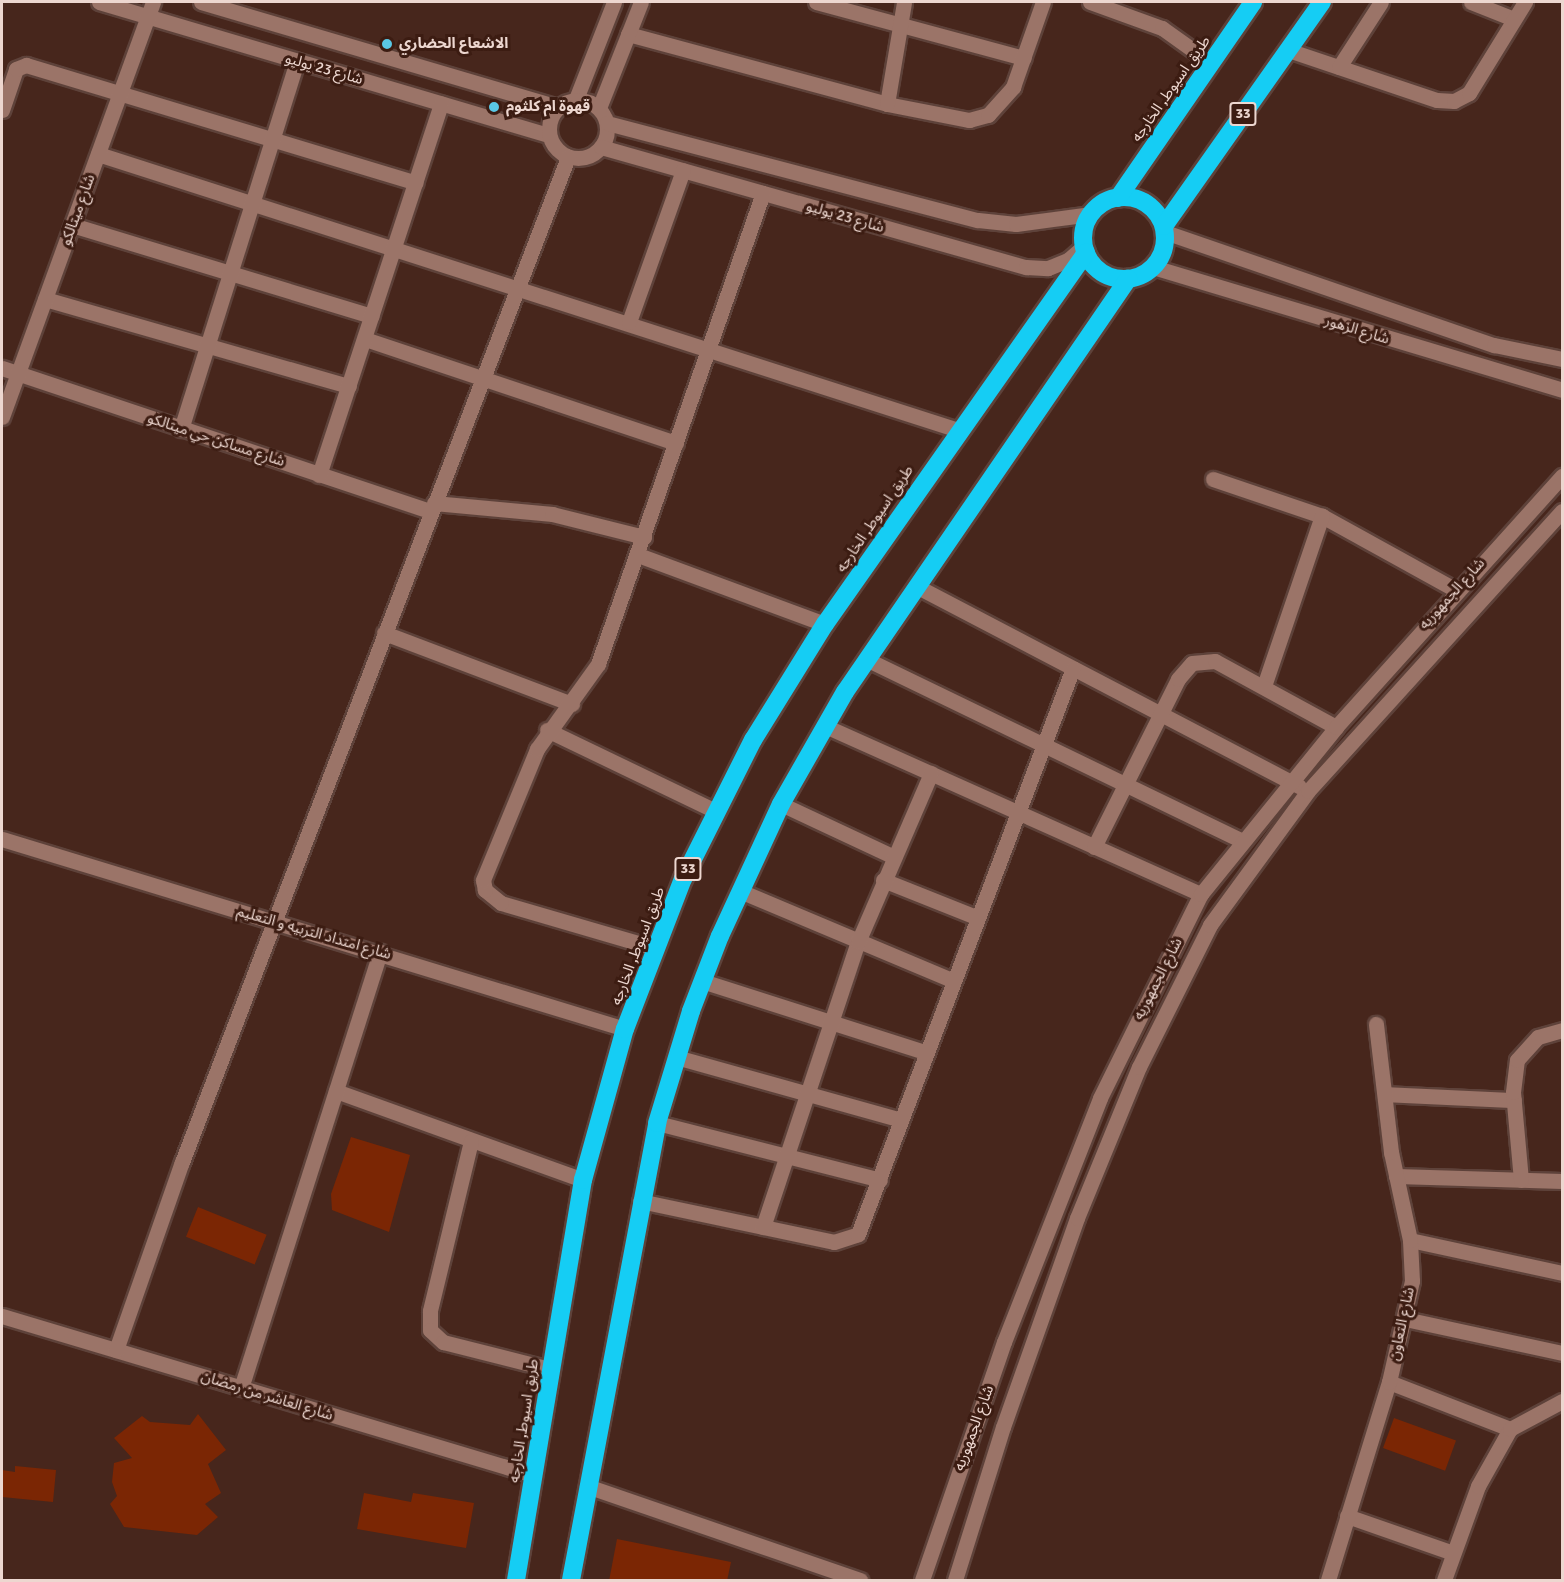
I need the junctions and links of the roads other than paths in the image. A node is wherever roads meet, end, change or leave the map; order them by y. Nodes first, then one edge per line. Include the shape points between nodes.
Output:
1 (99, 2) edge
2 (201, 2) edge
3 (614, 2) edge
4 (641, 2) edge
5 (816, 2) edge
6 (904, 2) edge
7 (1043, 2) edge
8 (1090, 2) edge
9 (1253, 2) edge
10 (1322, 2) edge
11 (1381, 2) edge
12 (1471, 2) edge
13 (1525, 2) edge
14 (1110, 4) edge
15 (150, 9) edge
16 (1514, 19) junction
17 (900, 23) junction
18 (628, 34) junction
19 (1288, 50) junction
20 (1024, 58) junction
21 (297, 61) junction
22 (1211, 63) junction
23 (1340, 67) junction
24 (120, 94) junction
25 (576, 99) junction
26 (441, 104) junction
27 (887, 104) junction
28 (557, 107) junction
29 (599, 108) junction
30 (2, 110) edge
31 (607, 123) junction
32 (548, 135) junction
33 (272, 139) junction
34 (601, 147) junction
35 (98, 154) junction
36 (568, 157) junction
37 (682, 170) junction
38 (416, 183) junction
39 (763, 193) junction
40 (1118, 198) junction
41 (252, 202) junction
42 (1091, 214) junction
43 (72, 225) junction
44 (1164, 230) junction
45 (394, 248) junction
46 (1085, 249) junction
47 (1153, 267) junction
48 (229, 273) junction
49 (1128, 279) junction
50 (518, 287) junction
51 (45, 299) junction
52 (372, 316) junction
53 (629, 322) junction
54 (364, 339) junction
55 (206, 345) junction
56 (709, 347) junction
57 (1563, 359) edge
58 (2, 368) edge
59 (17, 374) junction
60 (482, 378) junction
61 (349, 386) junction
62 (1563, 390) edge
63 (2, 417) edge
64 (180, 429) junction
65 (958, 430) junction
66 (676, 443) junction
67 (319, 475) junction
68 (1563, 476) edge
69 (1214, 479) dead end
70 (432, 507) junction
71 (1563, 511) edge
72 (1322, 516) junction
73 (644, 537) junction
74 (638, 555) junction
75 (916, 586) junction
76 (1456, 590) junction
77 (825, 624) junction
78 (384, 633) junction
79 (866, 659) junction
80 (1073, 668) junction
81 (1264, 686) junction
82 (572, 704) junction
83 (1161, 714) junction
84 (825, 726) junction
85 (1336, 727) junction
86 (547, 730) junction
87 (1042, 744) junction
88 (931, 773) junction
89 (1290, 781) junction
90 (1126, 784) junction
91 (1308, 791) junction
92 (781, 804) junction
93 (715, 810) junction
94 (1016, 812) junction
95 (2, 839) edge
96 (1241, 840) junction
97 (1094, 846) junction
98 (894, 857) junction
99 (883, 880) junction
100 (740, 891) junction
101 (1201, 894) junction
102 (976, 917) junction
103 (274, 921) junction
104 (858, 942) junction
105 (655, 948) junction
106 (380, 952) junction
107 (952, 980) junction
108 (702, 981) junction
109 (1148, 998) junction
110 (1168, 1008) junction
111 (829, 1023) junction
112 (1376, 1024) dead end
113 (625, 1029) junction
114 (1563, 1030) edge
115 (925, 1052) junction
116 (676, 1057) junction
117 (336, 1091) junction
118 (1385, 1094) junction
119 (806, 1095) junction
120 (1514, 1100) junction
121 (901, 1120) junction
122 (657, 1123) junction
123 (471, 1141) junction
124 (786, 1157) junction
125 (1396, 1176) junction
126 (880, 1179) junction
127 (1521, 1179) junction
128 (583, 1180) junction
129 (1563, 1181) edge
130 (640, 1201) junction
131 (1055, 1210) junction
132 (1077, 1218) junction
133 (763, 1227) junction
134 (1410, 1240) junction
135 (1563, 1273) edge
136 (2, 1316) edge
137 (1405, 1319) junction
138 (116, 1350) junction
139 (1563, 1353) edge
140 (550, 1370) junction
141 (1389, 1382) junction
142 (241, 1388) junction
143 (1563, 1401) edge
144 (977, 1418) junction
145 (1002, 1427) junction
146 (1510, 1429) junction
147 (533, 1475) junction
148 (587, 1486) junction
149 (1347, 1516) junction
150 (1453, 1553) junction
151 (516, 1581) edge
152 (570, 1581) edge
153 (860, 1581) edge
154 (922, 1581) edge
155 (955, 1581) edge
156 (1328, 1581) edge
157 (1444, 1581) edge

1 - 15 street, شارع 23 يوليو
2 - 28 street, شارع 23 يوليو
3 - 25 street
4 - 18 street
5 - 17 street
6 - 17 street
7 - 20 street
8 - 14 street
9 - 22 highway, طريق اسيوط, الخارجه
10 - 19 highway, 33
11 - 23 street
12 - 16 street
13 - 16 street
14 - 22 street via 1162,28
15 - 21 street, شارع 23 يوليو
15 - 24 street, شارع ميتالكو
16 - 23 street via 1469,93 1454,101 1437,100
17 - 20 street
17 - 27 street
18 - 27 street
18 - 29 street
19 - 23 street
19 - 44 highway, 33
20 - 27 street via 1003,103 988,115 950,119
21 - 26 street, شارع 23 يوليو
21 - 33 street
22 - 40 highway, طريق اسيوط, الخارجه
24 - 30 street via 26,65 16,69
24 - 33 street
24 - 35 street, شارع ميتالكو
25 - 28 street
25 - 29 street
26 - 32 street, شارع 23 يوليو
26 - 38 street
28 - 32 street
29 - 31 street
31 - 34 street
31 - 42 street, شارع 23 يوليو via 968,218 1016,224
32 - 36 street via 559,153
33 - 38 street
33 - 41 street
34 - 36 street via 586,157
34 - 37 street, شارع 23 يوليو
35 - 41 street
35 - 43 street, شارع ميتالكو
36 - 50 street
37 - 39 street, شارع 23 يوليو
37 - 53 street
38 - 45 street
39 - 46 street, شارع 23 يوليو via 1026,267 1048,268
39 - 56 street
40 - 42 highway
40 - 44 highway via 1151,207
41 - 45 street
41 - 48 street
42 - 46 highway
43 - 48 street
43 - 51 street, شارع ميتالكو
44 - 47 highway via 1165,245
44 - 57 street, شارع الزهور via 1494,345
45 - 50 street
45 - 52 street
46 - 49 highway via 1102,273
46 - 65 highway, طريق اسيوط, الخارجه / 33
47 - 49 highway
47 - 62 street, شارع الزهور
48 - 52 street
48 - 55 street
49 - 75 highway
50 - 53 street
50 - 60 street
51 - 55 street
51 - 59 street, شارع ميتالكو
52 - 54 street
53 - 56 street
54 - 60 street
54 - 61 street
55 - 61 street
55 - 64 street
56 - 65 street
56 - 66 street
58 - 59 street, شارع مساكن حي ميتالكو
59 - 63 street, شارع ميتالكو
59 - 64 street, شارع مساكن حي ميتالكو
60 - 66 street
60 - 70 street
61 - 67 street
64 - 67 street, شارع مساكن حي ميتالكو
65 - 77 highway, طريق اسيوط, الخارجه / 33
66 - 73 street
67 - 70 street, شارع مساكن حي ميتالكو
68 - 76 street, شارع الجمهوريه
69 - 72 street
70 - 73 street, شارع مساكن حي ميتالكو via 552,514
70 - 78 street
71 - 91 street, شارع الجمهوريه
72 - 76 street
72 - 81 street
73 - 74 street
74 - 77 street
74 - 82 street via 598,664
75 - 79 highway
75 - 80 street
76 - 85 street, شارع الجمهوريه
77 - 93 highway, طريق اسيوط, الخارجه / 33
78 - 82 street
78 - 103 street
79 - 84 highway
79 - 87 street
80 - 83 street
80 - 87 street
81 - 83 street via 1215,661 1197,661 1186,667
81 - 85 street
82 - 86 street
83 - 89 street
83 - 90 street
84 - 88 street
84 - 92 highway
85 - 89 street, شارع الجمهوريه
86 - 93 street
86 - 105 street via 483,880 485,890 501,903
87 - 90 street
87 - 94 street
88 - 94 street
88 - 98 street
89 - 91 street
89 - 96 street, شارع الجمهوريه
90 - 96 street
90 - 97 street
91 - 110 street, شارع الجمهوريه via 1221,904
92 - 98 street
92 - 100 highway
93 - 105 highway, طريق اسيوط, الخارجه / 33
94 - 97 street
94 - 102 street
95 - 103 street, شارع امتداد التربيه و التعليم
96 - 101 street, شارع الجمهوريه
97 - 101 street
98 - 99 street
99 - 102 street
99 - 104 street
100 - 104 street
100 - 108 highway
101 - 109 street, شارع الجمهوريه
102 - 107 street
103 - 106 street, شارع امتداد التربيه و التعليم
103 - 138 street
104 - 107 street
104 - 111 street
105 - 113 highway, طريق اسيوط, الخارجه / 33
106 - 113 street, شارع امتداد التربيه و التعليم
106 - 117 street
107 - 115 street
108 - 111 street
108 - 116 highway
109 - 110 street
109 - 131 street, شارع الجمهوريه via 1100,1098
110 - 132 street, شارع الجمهوريه
111 - 115 street
111 - 119 street
112 - 118 street, شارع التعاون
113 - 128 highway, طريق اسيوط, الخارجه / 33
114 - 120 street via 1538,1037 1524,1049 1514,1076
115 - 121 street
116 - 119 street
116 - 122 highway
117 - 123 street
117 - 142 street
118 - 120 street
118 - 125 street, شارع التعاون
119 - 121 street
119 - 124 street
120 - 127 street
121 - 126 street
122 - 124 street
122 - 130 highway
123 - 128 street
123 - 140 street via 430,1311 430,1330 443,1342
124 - 126 street
124 - 133 street
125 - 127 street
125 - 134 street, شارع التعاون
126 - 133 street via 865,1223 847,1241
127 - 129 street
128 - 140 highway, طريق اسيوط, الخارجه / 33
130 - 133 street
130 - 148 highway
131 - 132 street
131 - 144 street, شارع الجمهوريه
132 - 145 street, شارع الجمهوريه
134 - 135 street
134 - 137 street, شارع التعاون via 1412,1281
136 - 138 street, شارع العاشر من رمضان
137 - 139 street
137 - 141 street, شارع التعاون
138 - 142 street, شارع العاشر من رمضان
140 - 147 highway, طريق اسيوط, الخارجه / 33
141 - 146 street
141 - 149 street, شارع التعاون
142 - 147 street, شارع العاشر من رمضان
143 - 146 street
144 - 145 street
144 - 154 street, شارع الجمهوريه
145 - 155 street, شارع الجمهوريه
146 - 150 street via 1478,1486
147 - 151 highway, طريق اسيوط, الخارجه / 33
148 - 152 highway
148 - 153 street
149 - 150 street
149 - 156 street, شارع التعاون
150 - 157 street

